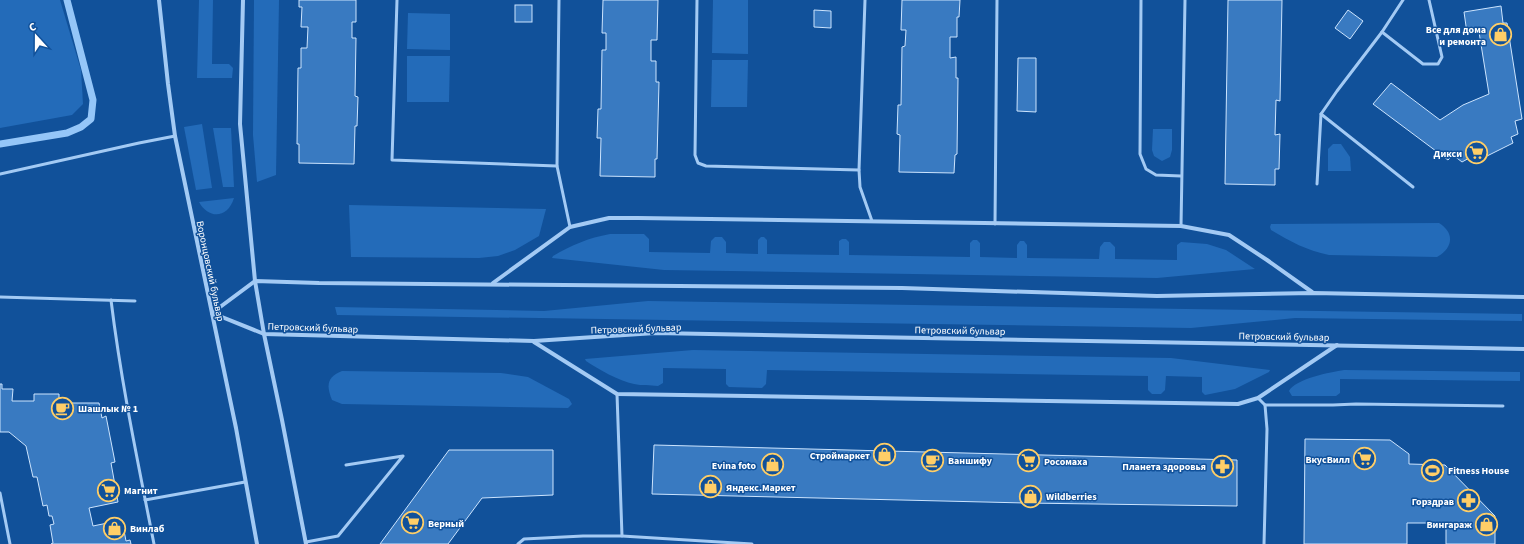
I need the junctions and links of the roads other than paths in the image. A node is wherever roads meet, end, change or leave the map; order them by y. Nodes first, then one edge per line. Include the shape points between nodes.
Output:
1 (159, 0) edge
2 (243, 0) edge
3 (397, 0) edge
4 (559, 0) edge
5 (697, 0) edge
6 (865, 0) edge
7 (997, 0) edge
8 (1141, 0) edge
9 (1185, 0) edge
10 (1404, 0) edge
11 (1429, 0) edge
12 (1382, 32) junction
13 (1322, 114) junction
14 (175, 136) junction
15 (557, 166) junction
16 (859, 170) junction
17 (0, 174) edge
18 (1181, 176) junction
19 (1317, 184) dead end
20 (1413, 187) dead end
21 (872, 221) junction
22 (995, 224) junction
23 (1181, 226) junction
24 (570, 227) junction
25 (255, 281) junction
26 (492, 284) junction
27 (1313, 293) junction
28 (0, 297) edge
29 (1524, 297) edge
30 (111, 300) junction
31 (135, 300) dead end
32 (212, 313) junction
33 (264, 334) junction
34 (534, 341) junction
35 (1337, 345) junction
36 (1524, 349) edge
37 (617, 394) junction
38 (1258, 398) junction
39 (1265, 404) junction
40 (1503, 406) dead end
41 (346, 465) dead end
42 (245, 482) junction
43 (0, 493) edge
44 (145, 500) junction
45 (622, 536) junction
46 (306, 543) edge
47 (10, 544) edge
48 (154, 544) edge
49 (257, 544) edge
50 (518, 544) edge
51 (752, 544) edge
52 (1264, 544) edge

1 - 14 street, Воронцовский бульвар
2 - 25 street via 240,124
3 - 15 lane via 392,160
4 - 15 lane
5 - 16 lane via 695,155 698,163 706,166
6 - 16 lane
7 - 22 lane
8 - 18 lane via 1140,154 1146,169 1156,175
9 - 18 lane
10 - 12 lane
11 - 12 lane via 1442,57 1438,64 1423,64
12 - 13 lane
13 - 19 lane
13 - 20 lane
14 - 17 lane
14 - 32 street, Воронцовский бульвар
15 - 24 lane
16 - 21 lane via 860,187
18 - 23 lane
21 - 22 street
21 - 24 street via 608,218
22 - 23 street
23 - 27 street via 1229,235
24 - 26 street
25 - 26 street
25 - 32 street
25 - 33 street
26 - 27 street via 902,288 1157,296
27 - 29 street
28 - 30 lane
30 - 31 lane
30 - 44 lane
32 - 33 street, Петровский бульвар
32 - 42 street, Воронцовский бульвар
33 - 34 street, Петровский бульвар
33 - 46 street
34 - 35 street, Петровский бульвар via 655,333
34 - 37 street
35 - 36 street, Петровский бульвар
35 - 38 street
37 - 38 street via 1238,404
37 - 45 lane
38 - 39 lane
39 - 40 lane
39 - 52 lane via 1268,429
41 - 46 lane via 403,456 338,536
42 - 44 lane
42 - 49 street, Воронцовский бульвар
43 - 47 lane
44 - 48 lane
45 - 50 lane via 524,539
45 - 51 lane

